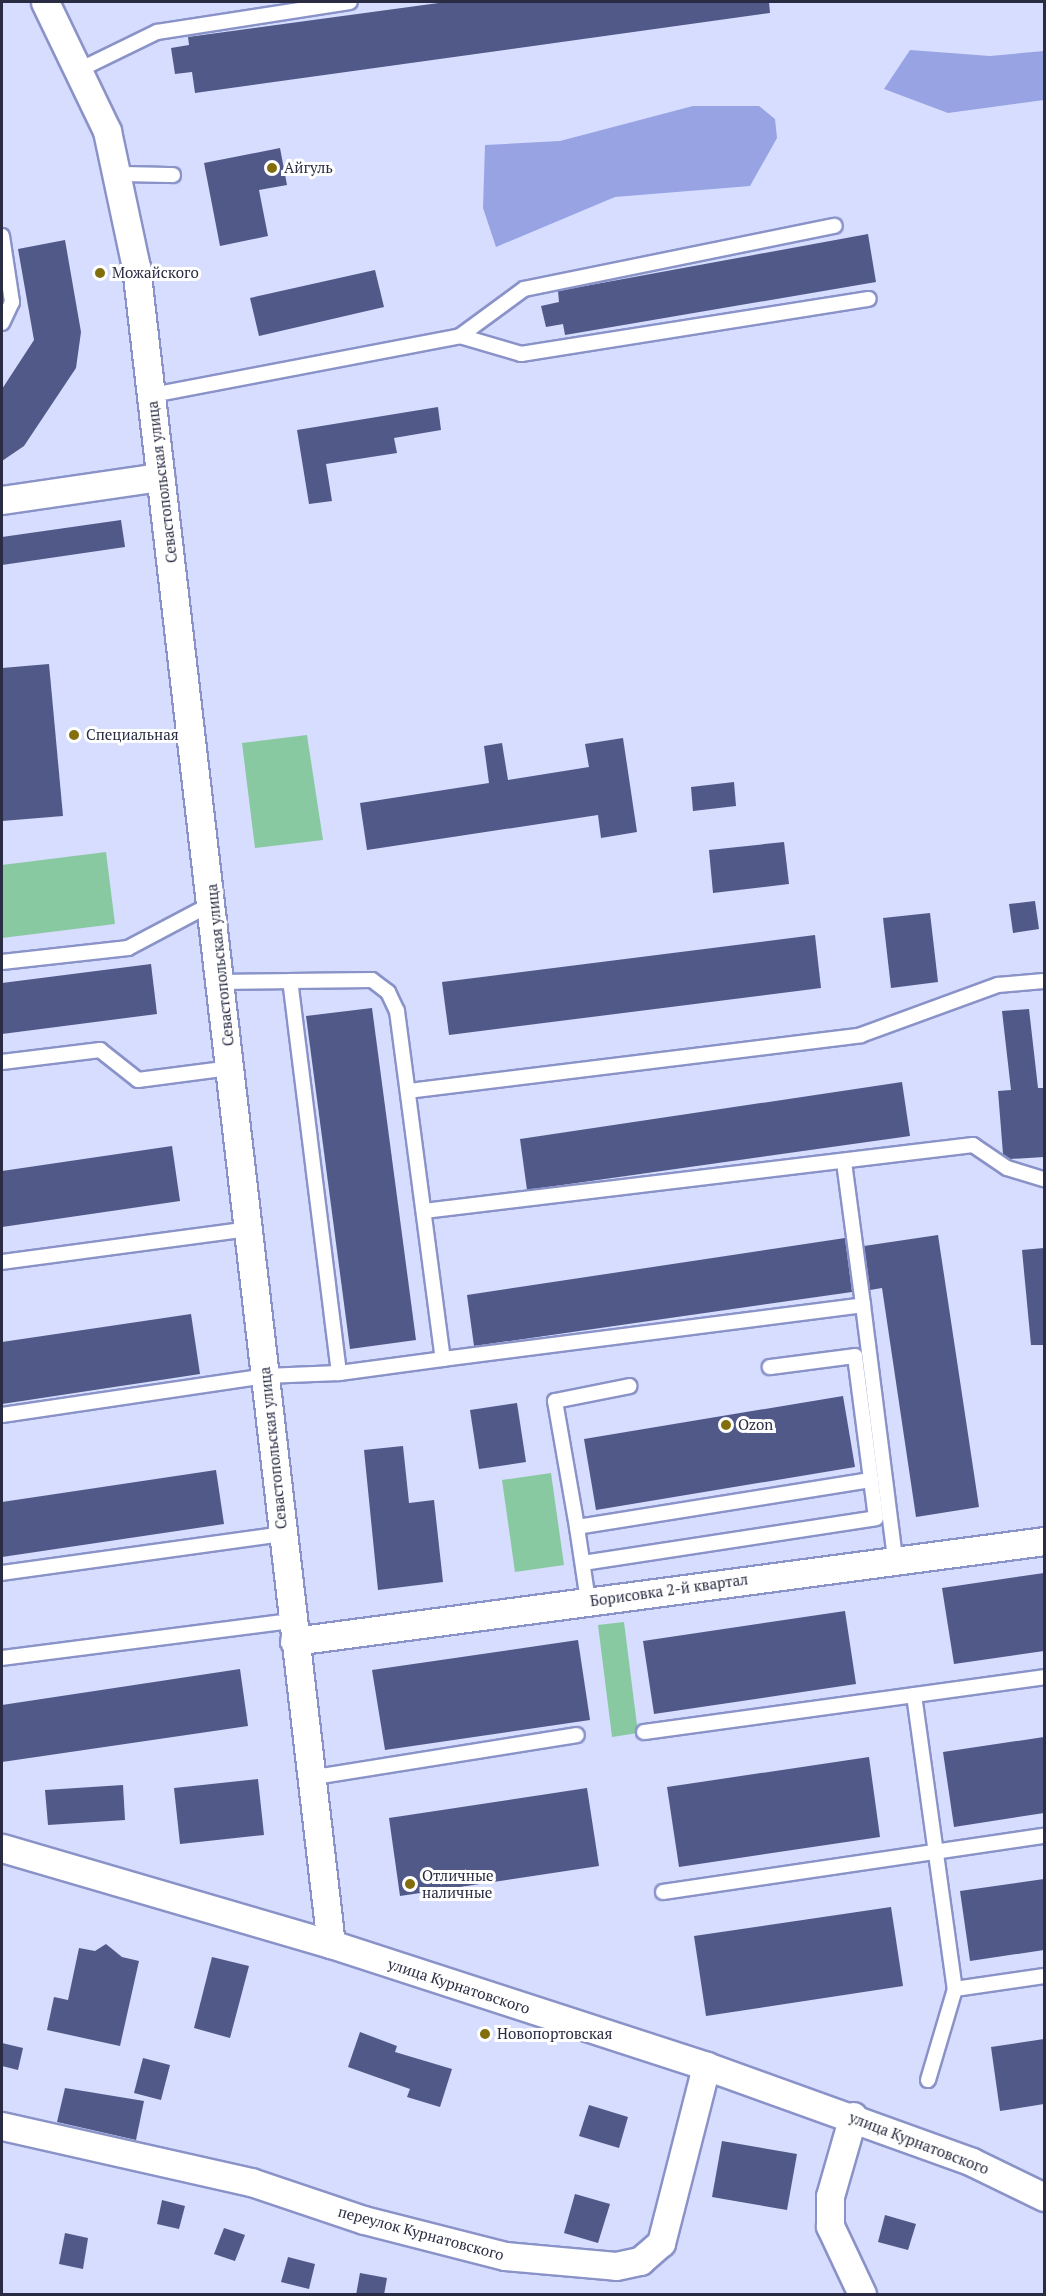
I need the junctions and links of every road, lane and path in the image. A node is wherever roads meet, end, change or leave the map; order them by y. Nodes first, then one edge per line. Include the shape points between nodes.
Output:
1 (45, 2) edge
2 (350, 2) edge
3 (81, 69) junction
4 (119, 174) junction
5 (173, 175) dead end
6 (835, 226) dead end
7 (2, 236) edge
8 (869, 299) dead end
9 (2, 323) edge
10 (460, 336) junction
11 (152, 395) junction
12 (160, 477) junction
13 (2, 500) edge
14 (213, 903) junction
15 (2, 962) edge
16 (290, 981) junction
17 (1044, 981) edge
18 (222, 982) junction
19 (2, 1062) edge
20 (231, 1068) junction
21 (408, 1091) junction
22 (844, 1162) junction
23 (1044, 1179) edge
24 (424, 1211) junction
25 (249, 1229) junction
26 (2, 1262) edge
27 (863, 1305) junction
28 (443, 1359) junction
29 (770, 1367) dead end
30 (339, 1373) junction
31 (265, 1376) junction
32 (630, 1386) dead end
33 (2, 1415) edge
34 (871, 1480) junction
35 (577, 1527) junction
36 (282, 1534) junction
37 (1044, 1541) edge
38 (896, 1558) junction
39 (583, 1563) junction
40 (2, 1573) edge
41 (588, 1601) junction
42 (293, 1631) junction
43 (2, 1658) edge
44 (1044, 1677) edge
45 (914, 1695) junction
46 (644, 1731) dead end
47 (577, 1735) dead end
48 (315, 1778) junction
49 (1044, 1836) edge
50 (2, 1848) edge
51 (937, 1854) junction
52 (663, 1892) dead end
53 (331, 1944) junction
54 (1044, 1976) edge
55 (955, 1989) junction
56 (706, 2066) junction
57 (928, 2080) dead end
58 (853, 2116) junction
59 (2, 2126) edge
60 (1044, 2196) edge
61 (862, 2295) edge

1 - 3 street, Севастопольская улица
2 - 3 lane via 157,32
3 - 4 street, Севастопольская улица
4 - 5 lane
4 - 11 street, Севастопольская улица
6 - 10 lane via 524,289
7 - 9 lane via 12,302
8 - 10 lane via 521,354
10 - 11 lane
11 - 12 street, Севастопольская улица
12 - 13 street
12 - 14 street, Севастопольская улица
14 - 15 lane via 128,948
14 - 18 street, Севастопольская улица
16 - 18 lane
16 - 21 lane via 372,980 388,992 397,1011
16 - 30 lane
17 - 21 lane via 998,985 861,1035
18 - 20 street, Севастопольская улица
19 - 20 lane via 100,1050 138,1080
20 - 25 street, Севастопольская улица
21 - 24 lane
22 - 23 lane via 973,1145 1007,1168
22 - 24 lane
22 - 27 lane
24 - 28 lane
25 - 26 lane
25 - 31 street, Севастопольская улица
27 - 28 lane
27 - 38 lane
28 - 30 lane
29 - 34 lane via 855,1356
30 - 31 lane
31 - 33 lane
31 - 36 street, Севастопольская улица
32 - 35 lane via 555,1401
34 - 35 lane
34 - 39 lane via 876,1518
35 - 39 lane
36 - 40 lane
36 - 42 street, Севастопольская улица
37 - 38 street, Борисовка 2-й квартал
38 - 41 street, Борисовка 2-й квартал
39 - 41 lane
41 - 42 street, Борисовка 2-й квартал
42 - 43 lane
42 - 48 street, Севастопольская улица
44 - 45 lane
45 - 46 lane
45 - 51 lane
47 - 48 lane
48 - 53 street, Севастопольская улица
49 - 51 lane
50 - 53 street, улица Курнатовского
51 - 52 lane
51 - 55 lane
53 - 56 street, улица Курнатовского
54 - 55 lane
55 - 57 lane
56 - 58 street, улица Курнатовского
56 - 59 street, переулок Курнатовского via 661,2243 640,2261 616,2266 505,2256 364,2220 251,2182
58 - 60 street, улица Курнатовского
58 - 61 street via 830,2196 830,2226

